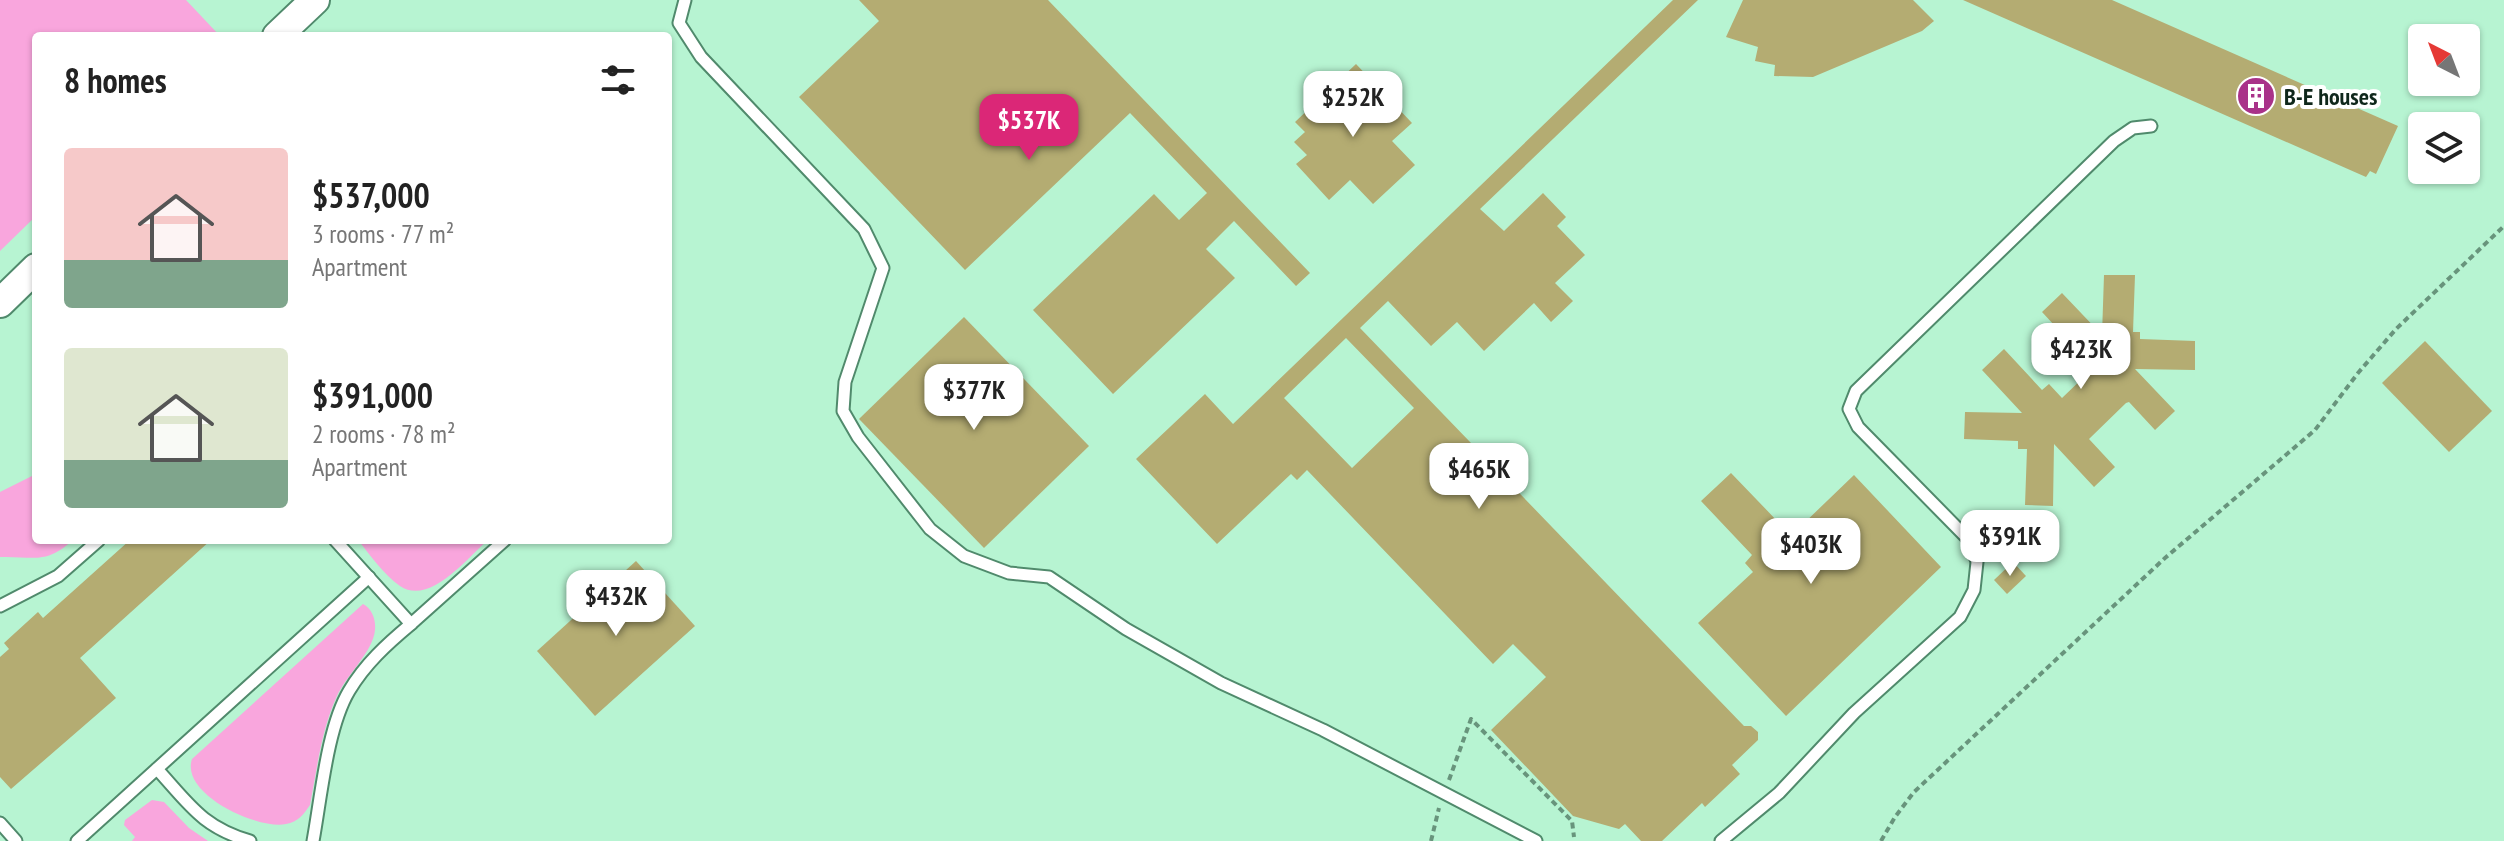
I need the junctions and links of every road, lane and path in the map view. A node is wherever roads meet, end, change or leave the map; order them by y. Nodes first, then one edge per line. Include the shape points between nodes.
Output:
1 (315, 0) edge
2 (685, 0) edge
3 (281, 32) edge
4 (2151, 126) dead end
5 (2504, 226) edge
6 (32, 272) edge
7 (0, 303) edge
8 (94, 544) edge
9 (339, 544) edge
10 (501, 544) edge
11 (369, 577) junction
12 (0, 606) edge
13 (411, 624) junction
14 (157, 769) junction
15 (1449, 782) dead end
16 (1440, 804) dead end
17 (0, 823) edge
18 (1574, 837) dead end
19 (16, 841) edge
20 (77, 841) edge
21 (250, 841) edge
22 (313, 841) edge
23 (1431, 841) edge
24 (1536, 841) edge
25 (1721, 841) edge
26 (1881, 841) edge

1 - 3 street
2 - 24 lane via 679,23 701,57 864,229 883,268 845,382 843,411 930,529 964,556 1009,573 1049,577 1221,683
4 - 25 lane via 2133,128 2114,141 1856,391 1849,409 1858,427 1970,541 1977,562 1974,590 1960,617 1854,713 1779,793
5 - 26 path via 2396,329 2315,430 2165,558 1926,781
6 - 7 street
8 - 12 lane via 58,576
9 - 11 lane
10 - 13 lane
11 - 13 lane
11 - 14 lane
13 - 22 lane via 370,661 347,694
14 - 20 lane
14 - 21 lane via 213,828
15 - 18 path via 1471,719 1572,821
16 - 23 path
17 - 19 lane

